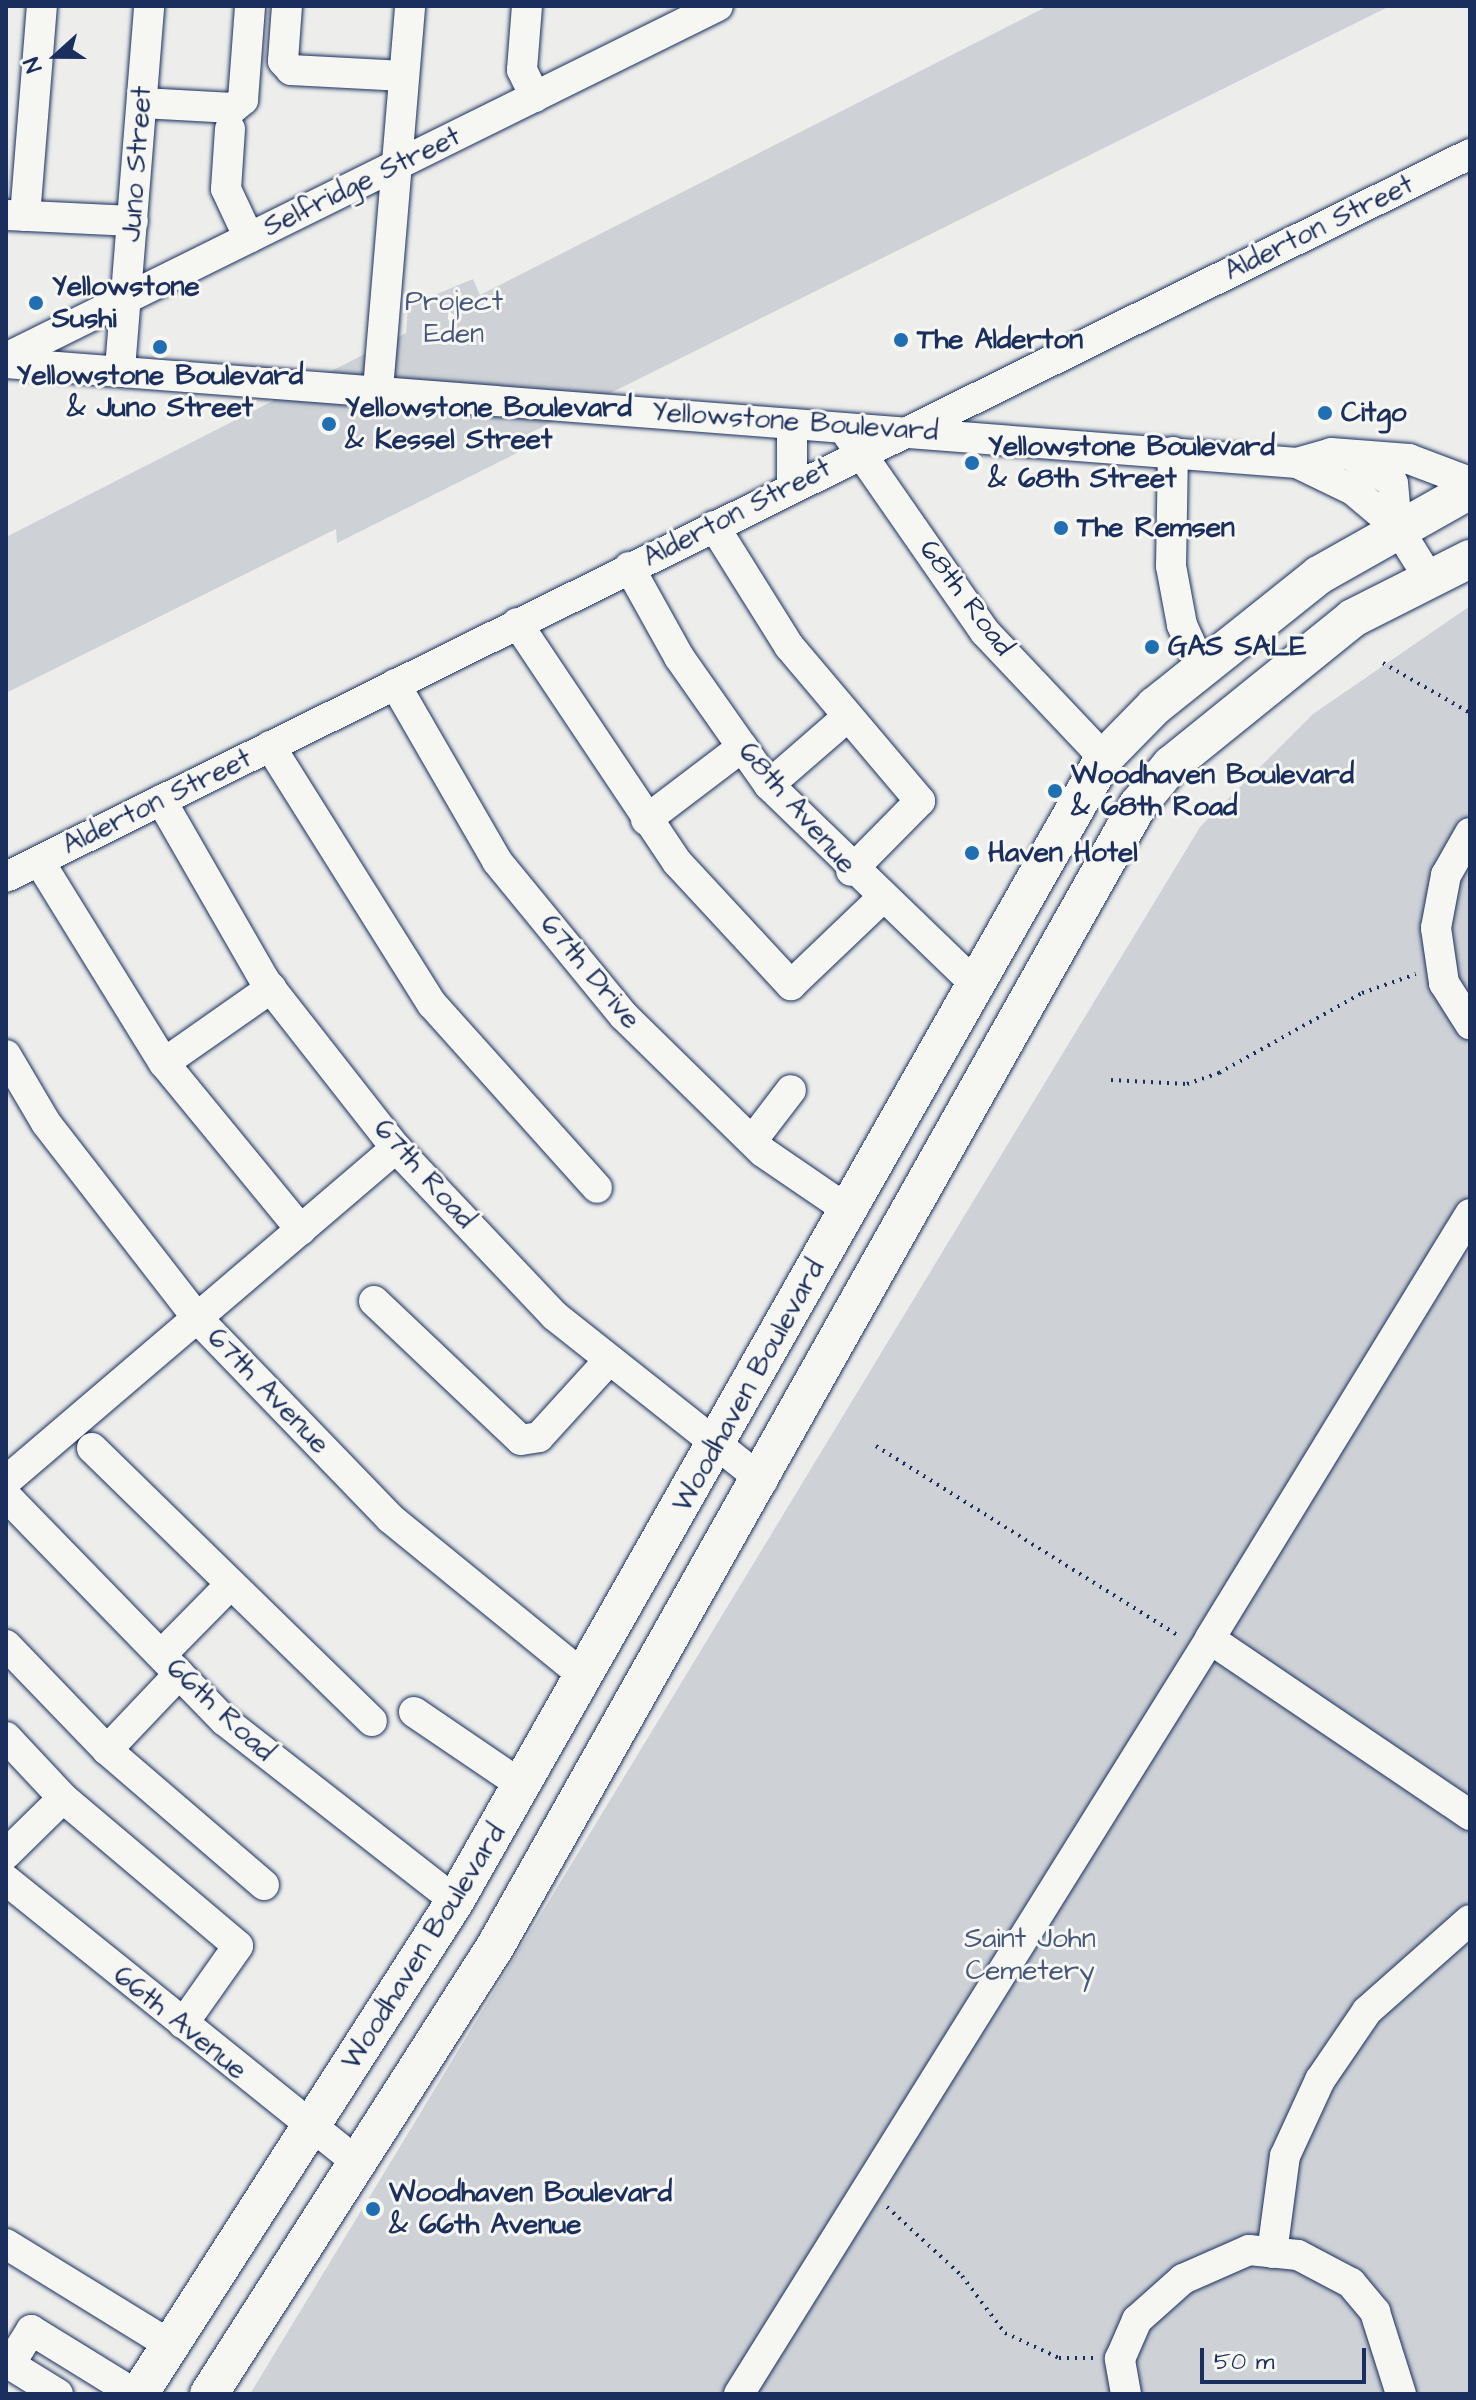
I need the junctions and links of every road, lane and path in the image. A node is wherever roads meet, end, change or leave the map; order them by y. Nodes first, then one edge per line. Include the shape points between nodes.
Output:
1 (42, 6) edge
2 (149, 6) edge
3 (250, 6) edge
4 (287, 6) edge
5 (410, 6) edge
6 (527, 6) edge
7 (718, 6) edge
8 (673, 17) edge
9 (404, 76) junction
10 (535, 97) junction
11 (142, 103) junction
12 (230, 129) dead end
13 (1470, 154) edge
14 (397, 165) junction
15 (16, 215) edge
16 (133, 221) junction
17 (249, 238) junction
18 (127, 299) junction
19 (6, 360) edge
20 (120, 369) junction
21 (378, 389) junction
22 (792, 424) junction
23 (907, 429) junction
24 (851, 440) junction
25 (1173, 452) junction
26 (1345, 454) junction
27 (1297, 463) junction
28 (1470, 482) edge
29 (792, 484) junction
30 (1470, 490) edge
31 (714, 526) junction
32 (1397, 527) junction
33 (1470, 559) edge
34 (629, 567) junction
35 (1427, 575) junction
36 (517, 623) junction
37 (1383, 663) dead end
38 (1202, 669) junction
39 (395, 684) junction
40 (1470, 713) edge
41 (846, 718) junction
42 (270, 746) junction
43 (742, 747) junction
44 (1104, 758) junction
45 (769, 785) junction
46 (161, 800) junction
47 (646, 820) junction
48 (1470, 833) edge
49 (39, 861) junction
50 (851, 871) junction
51 (6, 877) edge
52 (881, 899) junction
53 (1441, 964) junction
54 (972, 981) junction
55 (271, 988) junction
56 (1470, 1024) edge
57 (6, 1055) edge
58 (164, 1063) junction
59 (1111, 1080) dead end
60 (791, 1090) dead end
61 (752, 1141) junction
62 (396, 1148) junction
63 (597, 1188) dead end
64 (845, 1208) junction
65 (1470, 1214) edge
66 (301, 1230) junction
67 (374, 1301) dead end
68 (197, 1318) junction
69 (609, 1360) junction
70 (715, 1444) junction
71 (876, 1446) dead end
72 (92, 1448) dead end
73 (6, 1481) edge
74 (763, 1481) junction
75 (6, 1496) edge
76 (227, 1588) junction
77 (6, 1645) edge
78 (1206, 1645) junction
79 (170, 1665) junction
80 (584, 1676) junction
81 (414, 1712) dead end
82 (372, 1721) dead end
83 (6, 1737) edge
84 (107, 1750) junction
85 (523, 1786) junction
86 (63, 1798) junction
87 (1470, 1815) edge
88 (6, 1854) edge
89 (6, 1880) edge
90 (264, 1885) dead end
91 (455, 1901) junction
92 (1470, 1920) edge
93 (183, 2024) junction
94 (313, 2130) junction
95 (357, 2162) junction
96 (866, 2191) junction
97 (6, 2244) edge
98 (1272, 2253) junction
99 (170, 2345) junction
100 (1120, 2359) junction
101 (8, 2363) edge
102 (58, 2394) edge
103 (137, 2394) edge
104 (209, 2394) edge
105 (739, 2394) edge
106 (1126, 2394) edge
107 (1401, 2394) edge

1 - 15 street
2 - 11 street, Juno Street
3 - 11 street via 243,100 233,108
4 - 9 street via 283,61 291,70
5 - 9 street
6 - 10 street via 522,70
7 - 8 street, Selfridge Street
8 - 10 street, Selfridge Street
9 - 14 street
10 - 14 street, Selfridge Street
11 - 16 street, Juno Street
12 - 17 street via 226,189
13 - 23 street, Alderton Street
14 - 17 street, Selfridge Street
14 - 21 street
15 - 16 street
16 - 18 street, Juno Street
17 - 18 street, Selfridge Street
18 - 19 street, Selfridge Street
18 - 20 street, Juno Street
19 - 20 street, Yellowstone Boulevard
20 - 21 street, Yellowstone Boulevard
21 - 22 street, Yellowstone Boulevard
22 - 24 street, Yellowstone Boulevard
22 - 29 street
23 - 24 street, Yellowstone Boulevard
23 - 25 street, Yellowstone Boulevard
24 - 29 street, Alderton Street
24 - 44 street, 68th Road via 985,632
25 - 27 street, Yellowstone Boulevard
25 - 38 street via 1171,566 1182,625
26 - 27 street, Yellowstone Boulevard
26 - 28 street, Yellowstone Boulevard via 1429,463
26 - 32 street, Yellowstone Boulevard via 1393,483
27 - 32 street, Yellowstone Boulevard via 1353,490
29 - 31 street, Alderton Street
30 - 32 main road, Woodhaven Boulevard
31 - 34 street, Alderton Street
31 - 41 street via 789,646
32 - 35 street, Yellowstone Boulevard
32 - 38 main road, Woodhaven Boulevard via 1319,575
33 - 35 main road, Woodhaven Boulevard
34 - 36 street, Alderton Street
34 - 43 street, 68th Avenue
35 - 74 main road, Woodhaven Boulevard via 1353,618 1171,765 1138,805
36 - 39 street, Alderton Street
36 - 47 street
37 - 40 path
38 - 44 main road, Woodhaven Boulevard
39 - 42 street, Alderton Street
39 - 61 street, 67th Drive via 497,861 624,1016
41 - 45 street
41 - 50 street via 920,801
42 - 46 street, Alderton Street
42 - 63 street via 432,1004
43 - 45 street, 68th Avenue
43 - 47 street
44 - 54 main road, Woodhaven Boulevard
45 - 50 street, 68th Avenue
46 - 49 street, Alderton Street
46 - 55 street, 67th Road
47 - 52 street via 791,985
48 - 53 street via 1446,875 1436,928
49 - 51 street, Alderton Street
49 - 58 street
50 - 52 street, 68th Avenue
52 - 54 street, 68th Avenue
53 - 56 street via 1444,983
53 - 59 path via 1362,993 1219,1073 1187,1084
54 - 64 main road, Woodhaven Boulevard
55 - 58 street
55 - 62 street, 67th Road
57 - 68 street, 67th Avenue via 46,1123
58 - 66 street
60 - 61 street
61 - 64 street, 67th Drive
62 - 66 street
62 - 69 street, 67th Road via 555,1316
64 - 70 main road, Woodhaven Boulevard
65 - 78 street
66 - 68 street
67 - 69 street via 521,1440 539,1437
68 - 73 street
68 - 80 street, 67th Avenue via 390,1518
69 - 70 street, 67th Road
70 - 74 street, 67th Road
70 - 80 main road, Woodhaven Boulevard
71 - 78 path
72 - 76 street
74 - 95 main road, Woodhaven Boulevard via 495,1947
75 - 79 street, 66th Road
76 - 79 street
76 - 82 street
77 - 84 street
78 - 87 street
78 - 96 street
79 - 84 street
79 - 91 street, 66th Road via 225,1721
80 - 85 main road, Woodhaven Boulevard
81 - 85 street
83 - 86 street
84 - 90 street
85 - 91 main road, Woodhaven Boulevard
86 - 88 street
86 - 93 street via 238,1946
89 - 93 street, 66th Avenue
91 - 94 main road, Woodhaven Boulevard
92 - 98 street via 1367,2011 1320,2080 1285,2156
93 - 94 street, 66th Avenue
94 - 95 street, 66th Avenue
94 - 99 main road, Woodhaven Boulevard
95 - 104 main road, Woodhaven Boulevard
96 - 100 path via 962,2276 1005,2333 1059,2358
96 - 105 street
97 - 99 street
98 - 100 street via 1249,2250 1183,2279 1137,2320
98 - 107 street via 1298,2255 1351,2283 1375,2312
99 - 103 main road, Woodhaven Boulevard
100 - 106 street
101 - 102 street
101 - 103 street via 31,2330

